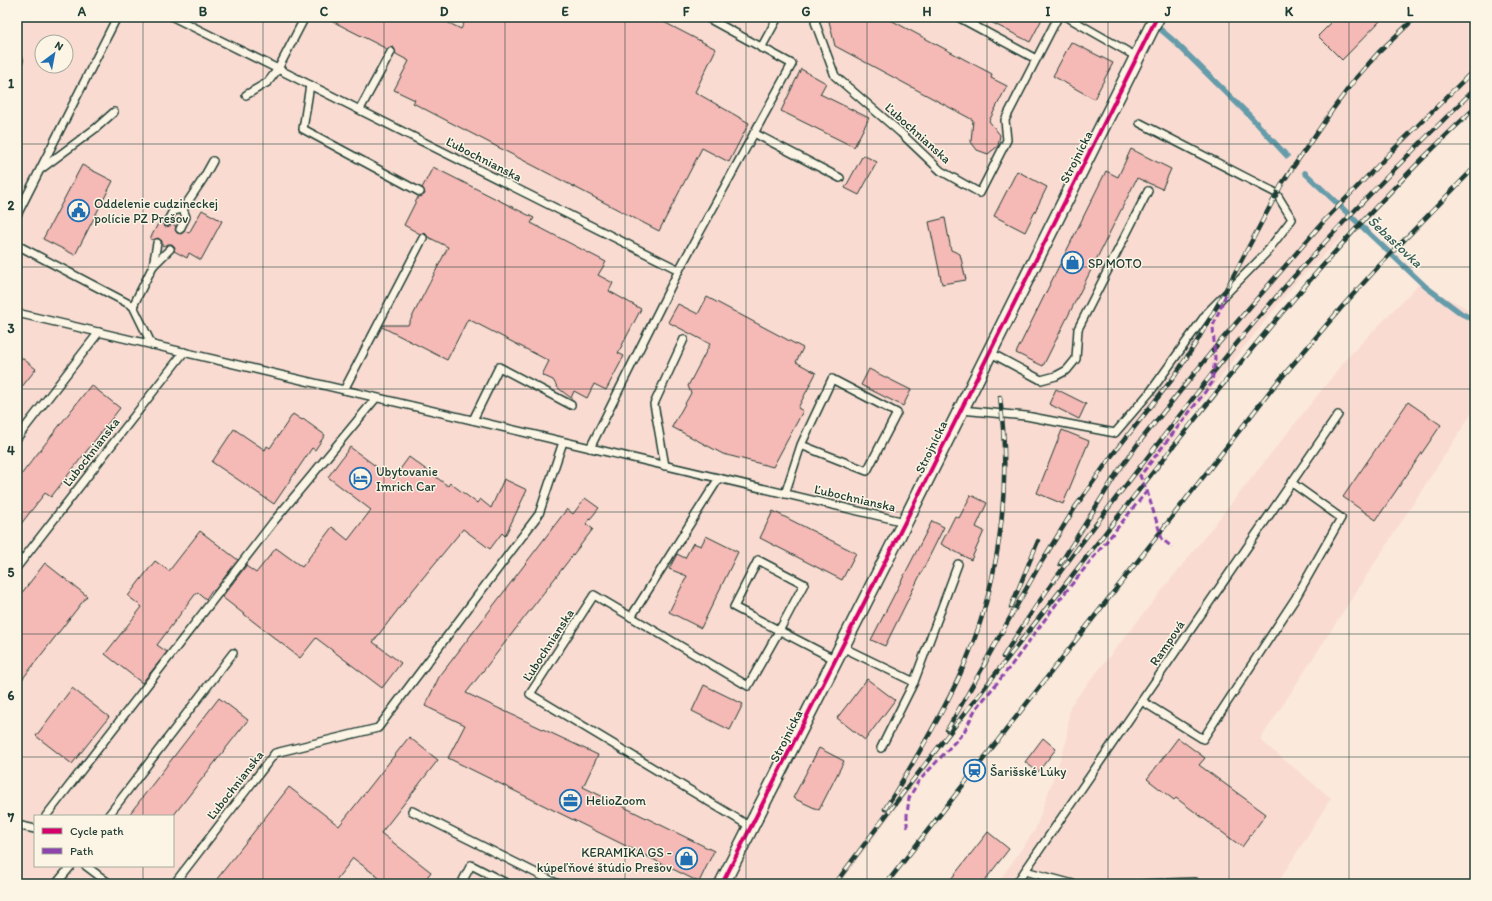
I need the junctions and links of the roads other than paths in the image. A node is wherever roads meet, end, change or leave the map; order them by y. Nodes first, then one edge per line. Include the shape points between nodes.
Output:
1 (117, 17) edge
2 (173, 17) edge
3 (305, 17) edge
4 (706, 17) edge
5 (778, 17) edge
6 (818, 17) edge
7 (958, 17) edge
8 (1058, 17) edge
9 (1067, 17) edge
10 (1157, 17) edge
11 (762, 48) junction
12 (391, 52) dead end
13 (1137, 57) junction
14 (17, 59) edge
15 (1036, 59) junction
16 (17, 63) edge
17 (278, 69) junction
18 (310, 85) junction
19 (246, 96) dead end
20 (360, 110) junction
21 (114, 112) dead end
22 (1140, 123) dead end
23 (754, 133) junction
24 (213, 161) dead end
25 (40, 170) junction
26 (840, 178) dead end
27 (1148, 191) dead end
28 (420, 192) dead end
29 (183, 209) junction
30 (17, 215) edge
31 (167, 222) dead end
32 (180, 229) dead end
33 (423, 238) dead end
34 (157, 243) dead end
35 (17, 245) edge
36 (170, 249) dead end
37 (153, 266) junction
38 (679, 270) junction
39 (133, 306) junction
40 (17, 313) edge
41 (99, 332) junction
42 (684, 340) dead end
43 (152, 345) junction
44 (184, 352) junction
45 (989, 352) junction
46 (344, 390) junction
47 (376, 398) junction
48 (571, 405) dead end
49 (961, 410) junction
50 (1338, 415) dead end
51 (474, 420) junction
52 (17, 438) edge
53 (563, 442) junction
54 (801, 446) junction
55 (590, 448) junction
56 (665, 466) junction
57 (719, 478) junction
58 (1292, 483) junction
59 (785, 494) junction
60 (905, 522) junction
61 (958, 564) dead end
62 (17, 567) edge
63 (631, 617) junction
64 (779, 631) junction
65 (842, 647) junction
66 (233, 653) dead end
67 (836, 660) junction
68 (914, 682) junction
69 (1142, 701) junction
70 (881, 748) dead end
71 (412, 811) dead end
72 (47, 815) edge
73 (109, 815) edge
74 (17, 825) edge
75 (751, 827) junction
76 (34, 829) edge
77 (70, 867) edge
78 (87, 867) edge
79 (1025, 871) junction
80 (1195, 882) dead end
81 (56, 884) edge
82 (110, 884) edge
83 (174, 884) edge
84 (461, 884) edge
85 (508, 884) edge
86 (558, 884) edge
87 (722, 884) edge
88 (1016, 884) edge
89 (1073, 884) edge
90 (1144, 884) edge

1 - 25 lane
2 - 17 lane, Ľubochnianska
3 - 17 lane
4 - 11 lane
5 - 11 lane
6 - 15 lane, Ľubochnianska via 815,22 835,76 941,171 980,193 1007,140 1005,120
7 - 15 lane
8 - 15 lane, Ľubochnianska
9 - 13 lane
10 - 13 street, Strojnícka
11 - 23 lane via 792,64
12 - 20 lane
13 - 45 street, Strojnícka
14 - 16 lane
17 - 18 lane, Ľubochnianska
17 - 19 lane via 268,82
18 - 20 lane, Ľubochnianska
18 - 28 lane via 303,129
20 - 38 lane, Ľubochnianska
21 - 25 lane
22 - 49 lane, Strojnícka via 1276,193 1292,219 1266,253 1207,313 1151,391 1116,433 1026,416
23 - 26 lane
23 - 38 lane
24 - 29 lane
25 - 30 lane
27 - 45 lane via 1078,329 1076,359 1067,370 1041,380
29 - 31 lane via 174,211
29 - 32 lane via 186,217
33 - 46 lane
34 - 37 lane
35 - 39 lane
36 - 37 lane
37 - 39 lane
38 - 55 lane
39 - 43 lane
40 - 41 lane, Ľubochnianska
41 - 43 lane, Ľubochnianska
41 - 52 lane
42 - 56 lane via 654,404
43 - 44 lane, Ľubochnianska
44 - 46 lane, Ľubochnianska
44 - 62 lane, Ľubochnianska
45 - 49 street, Strojnícka
46 - 47 lane, Ľubochnianska
47 - 51 lane, Ľubochnianska
47 - 72 lane via 274,521
48 - 51 lane via 499,367
49 - 60 street, Strojnícka
50 - 58 lane, Rampová
51 - 53 lane, Ľubochnianska
53 - 55 lane, Ľubochnianska
53 - 83 lane, Ľubochnianska via 539,514 378,728 275,753
54 - 54 lane via 832,380 897,413 867,471
54 - 59 lane
55 - 56 lane, Ľubochnianska
56 - 57 lane, Ľubochnianska
57 - 59 lane, Ľubochnianska
57 - 63 lane
58 - 69 lane, Rampová
58 - 69 lane via 1341,518 1295,598 1203,739
59 - 60 lane, Ľubochnianska
60 - 65 street, Strojnícka
61 - 68 lane
63 - 64 lane, Ľubochnianska via 748,686
63 - 75 lane, Ľubochnianska via 594,595 530,694
64 - 64 lane via 734,607 758,560 804,584
64 - 67 lane
65 - 67 street, Strojnícka
65 - 68 lane
66 - 73 lane
67 - 75 street, Strojnícka
68 - 70 lane
69 - 79 lane, Rampová
71 - 86 lane
74 - 76 lane
75 - 87 street, Strojnícka
77 - 81 lane
78 - 82 lane
79 - 88 lane, Rampová
79 - 89 lane
80 - 90 lane
84 - 85 lane via 471,865

